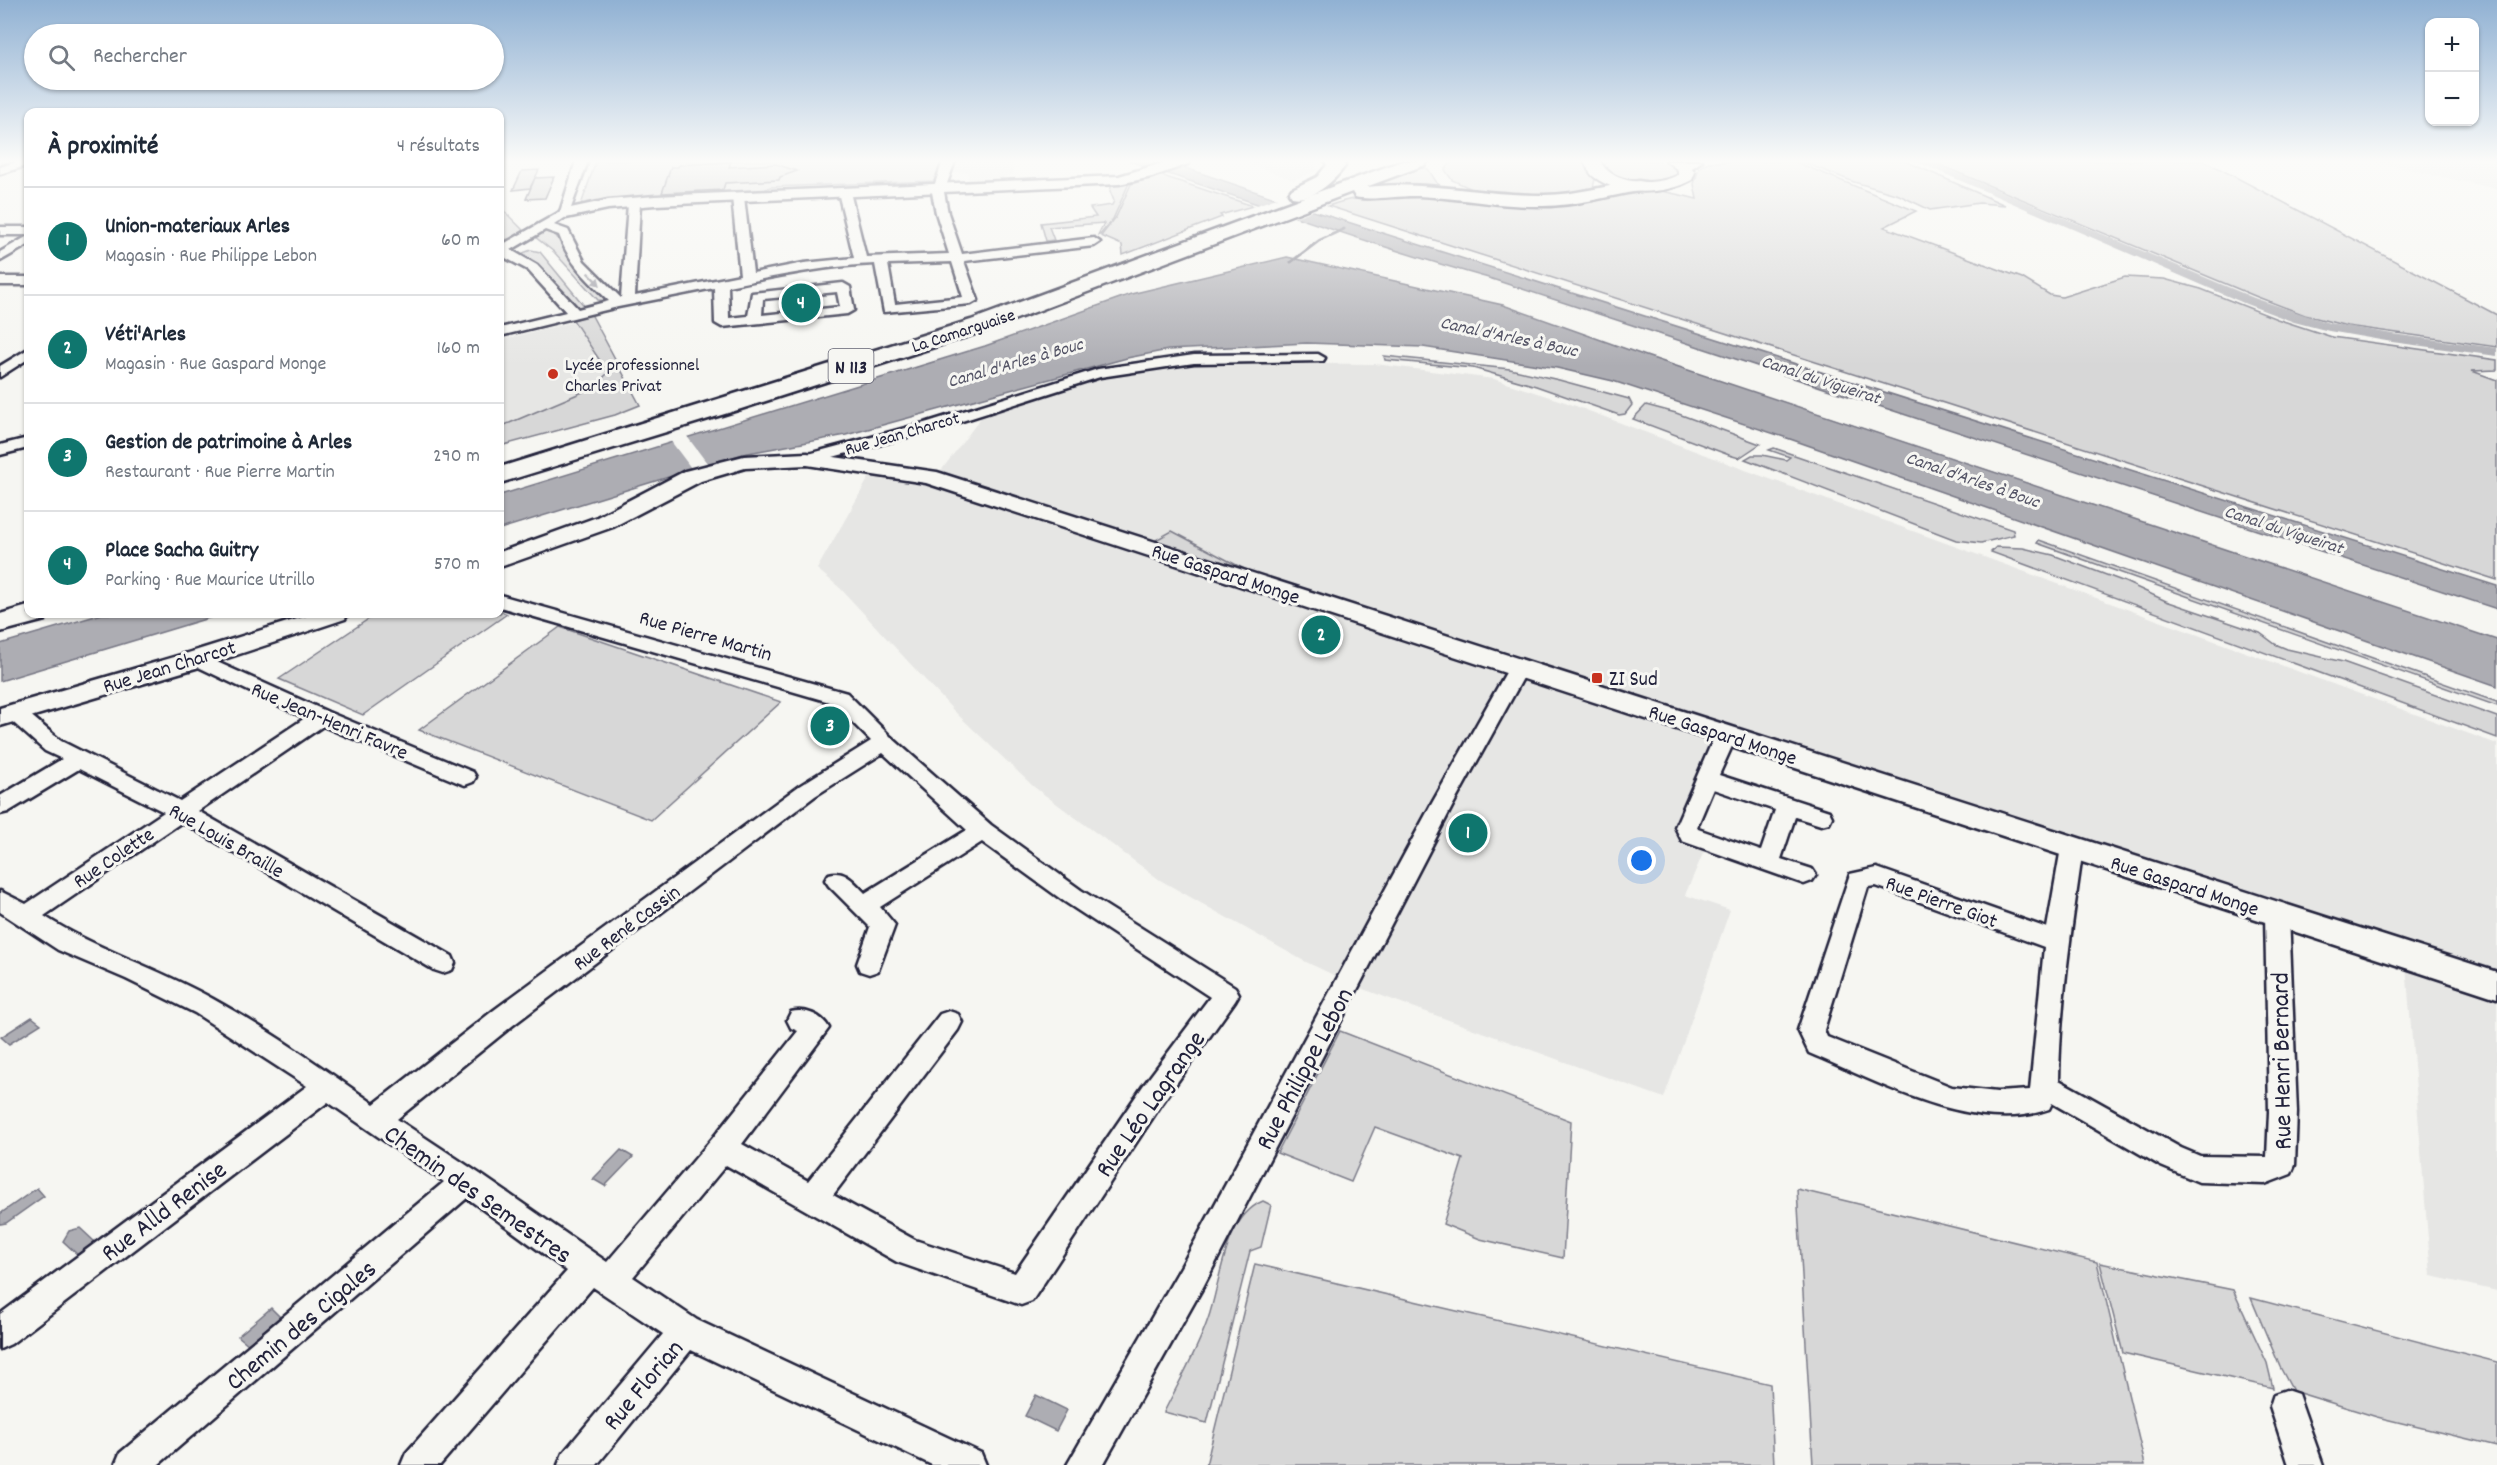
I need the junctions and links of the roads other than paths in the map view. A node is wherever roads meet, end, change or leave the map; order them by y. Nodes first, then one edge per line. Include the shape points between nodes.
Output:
1 (537, 229) edge
2 (555, 229) edge
3 (631, 229) edge
4 (742, 229) edge
5 (853, 229) edge
6 (947, 229) edge
7 (1225, 229) edge
8 (0, 231) edge
9 (24, 231) edge
10 (24, 242) edge
11 (1094, 242) dead end
12 (1189, 243) junction
13 (504, 250) edge
14 (504, 254) edge
15 (0, 257) edge
16 (957, 258) junction
17 (861, 261) junction
18 (881, 261) junction
19 (747, 278) junction
20 (24, 280) edge
21 (0, 281) edge
22 (721, 284) junction
23 (623, 302) junction
24 (579, 313) junction
25 (754, 320) junction
26 (504, 331) edge
27 (24, 356) edge
28 (1318, 358) dead end
29 (0, 373) edge
30 (24, 444) edge
31 (0, 450) edge
32 (807, 459) junction
33 (504, 462) edge
34 (504, 474) edge
35 (504, 559) edge
36 (504, 602) edge
37 (24, 606) edge
38 (0, 613) edge
39 (24, 617) edge
40 (324, 618) edge
41 (0, 623) edge
42 (197, 659) junction
43 (1518, 669) junction
44 (7, 714) edge
45 (321, 717) junction
46 (1726, 735) junction
47 (884, 742) junction
48 (79, 759) junction
49 (465, 777) dead end
50 (1706, 779) junction
51 (0, 806) edge
52 (1788, 806) junction
53 (180, 811) junction
54 (1821, 817) dead end
55 (983, 831) junction
56 (2072, 848) junction
57 (1768, 863) junction
58 (1804, 875) dead end
59 (837, 880) dead end
60 (0, 900) edge
61 (863, 906) junction
62 (2277, 915) junction
63 (25, 917) junction
64 (2057, 942) junction
65 (443, 963) dead end
66 (869, 964) dead end
67 (2497, 985) edge
68 (800, 1020) dead end
69 (949, 1022) dead end
70 (2045, 1086) junction
71 (327, 1087) junction
72 (375, 1120) junction
73 (723, 1148) junction
74 (466, 1181) junction
75 (813, 1198) junction
76 (600, 1274) junction
77 (686, 1331) junction
78 (0, 1333) edge
79 (2286, 1407) dead end
80 (132, 1465) edge
81 (418, 1465) edge
82 (575, 1465) edge
83 (969, 1465) edge
84 (1084, 1465) edge
85 (2306, 1465) edge

1 - 13 street
2 -> 23 street via 564,233 579,264
3 - 23 street
4 - 19 street
5 - 17 street
6 - 16 street
7 - 12 highway, La Camarguaise / N 113
8 - 9 street
10 - 15 street
11 - 16 street
12 - 33 highway, La Camarguaise / N 113 via 937,329
12 - 34 highway, La Camarguaise / N 113 via 958,332
14 - 24 street via 521,258 539,271
16 - 18 street
16 - 18 street via 971,300 889,309
17 - 18 street
17 - 19 street
19 - 22 street
20 - 21 street
22 - 23 street
22 - 25 street via 722,323
23 - 24 street
24 - 26 street
25 - 25 street via 757,296 843,287 847,310
27 - 29 street
28 - 32 street, Rue Jean Charcot via 1194,359 1098,374
30 - 31 street
32 - 35 street, Rue Jean Charcot via 744,462 693,476 604,522
32 - 43 street, Rue Gaspard Monge via 929,477
36 - 47 street, Rue Pierre Martin via 840,698
37 - 38 highway
39 - 41 highway
40 - 42 street, Rue Jean Charcot
42 - 44 street, Rue Jean Charcot
42 - 45 street, Rue Jean-Henri Favre
43 - 46 street, Rue Gaspard Monge
43 - 84 street, Rue Philippe Lebon via 1192,1277
44 - 48 street, Rue Louis Braille
45 - 49 street, Rue Jean-Henri Favre
45 - 53 street, Rue Colette
46 - 50 street
46 - 56 street, Rue Gaspard Monge
47 - 55 street, Rue Léo Lagrange
47 - 72 street, Rue René Cassin via 807,790 512,1011
48 - 51 street
48 - 53 street, Rue Louis Braille
50 - 52 street
50 - 57 street via 1686,826 1690,835
52 - 54 street
52 - 57 street
53 - 63 street, Rue Colette
53 - 65 street, Rue Louis Braille
55 - 61 street
55 - 75 street, Rue Léo Lagrange via 1073,896 1226,994 1153,1094 1022,1290 908,1252
56 - 62 street, Rue Gaspard Monge
56 - 64 street
57 - 58 street
59 - 61 street
60 - 63 street, Chemin des Semestres
61 - 66 street via 884,925
62 - 67 street, Rue Gaspard Monge
62 - 70 street, Rue Henri Bernard via 2281,1164 2265,1171 2199,1169
63 - 71 street, Chemin des Semestres via 68,942 204,1006
64 - 70 street
64 - 70 street, Rue Pierre Giot via 1877,877 1858,880 1811,1030 1818,1045 1951,1099 1997,1104 2039,1101
68 - 73 street via 816,1028
69 - 75 street
71 - 72 street, Chemin des Semestres
71 - 78 street, Rue Alld Renise
72 - 74 street, Chemin des Semestres
73 - 75 street, Rue Léo Lagrange
73 - 76 street
74 - 76 street, Chemin des Semestres
74 - 80 street, Chemin des Cigales
76 - 77 street, Chemin des Semestres
76 - 81 street
77 - 82 street, Rue Florian
77 - 83 street, Chemin des Semestres
79 - 85 street

